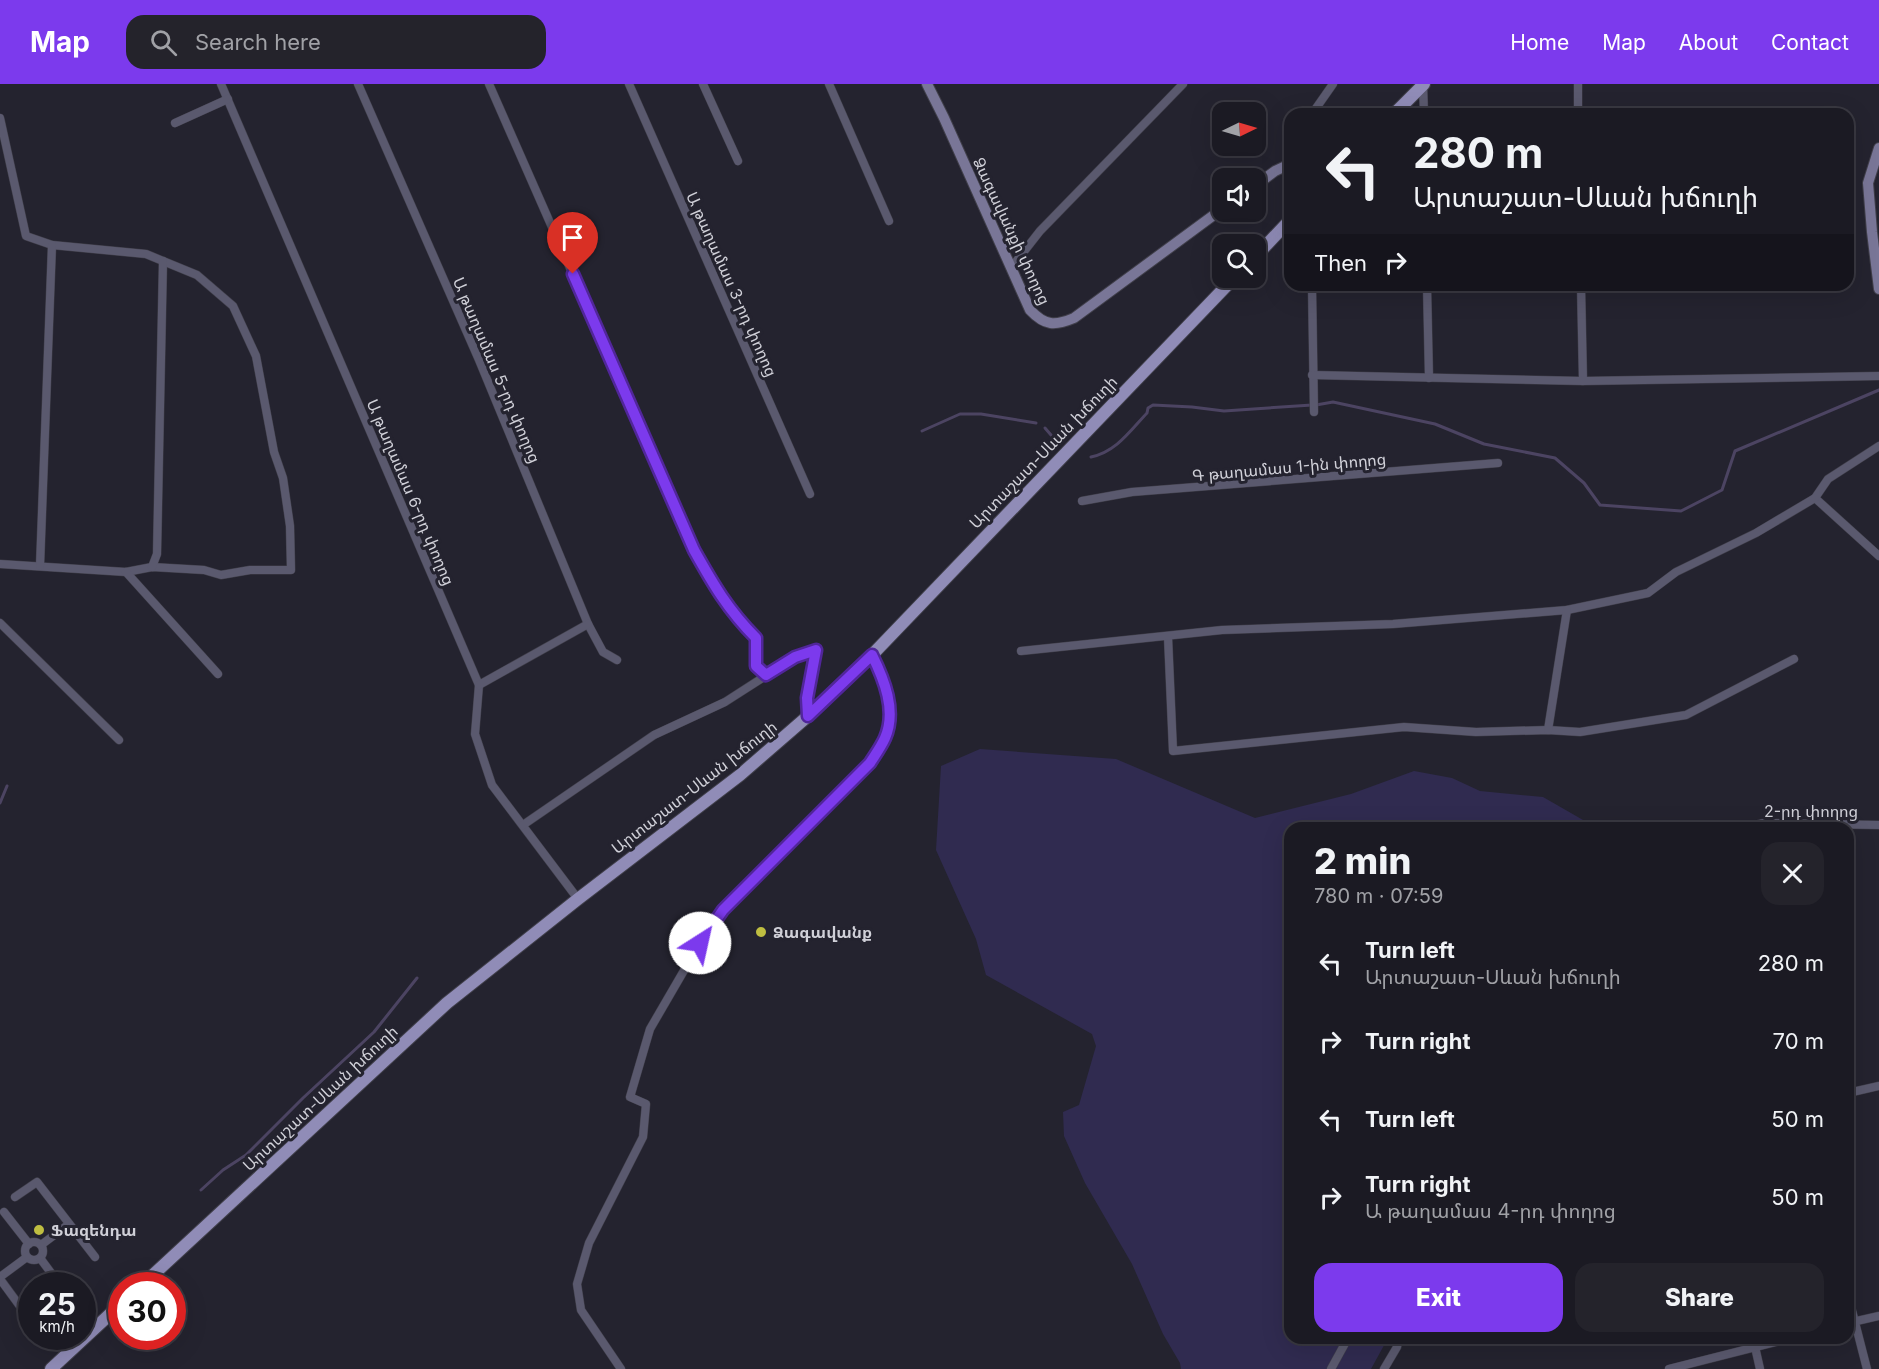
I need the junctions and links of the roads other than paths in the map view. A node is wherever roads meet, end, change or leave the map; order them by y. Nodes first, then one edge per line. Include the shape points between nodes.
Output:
1 (222, 84) edge
2 (358, 84) edge
3 (489, 84) edge
4 (629, 84) edge
5 (703, 84) edge
6 (829, 84) edge
7 (927, 84) edge
8 (1183, 84) edge
9 (1333, 84) edge
10 (1424, 84) edge
11 (1578, 84) edge
12 (228, 99) junction
13 (1316, 108) edge
14 (1400, 108) edge
15 (1424, 108) edge
16 (1578, 108) edge
17 (0, 118) edge
18 (175, 123) dead end
19 (1879, 148) edge
20 (738, 161) dead end
21 (1284, 168) edge
22 (1266, 179) edge
23 (1212, 216) edge
24 (889, 220) dead end
25 (1284, 226) edge
26 (52, 245) junction
27 (1266, 245) edge
28 (163, 261) junction
29 (1011, 268) junction
30 (1224, 288) edge
31 (1879, 289) edge
32 (1312, 291) edge
33 (1427, 291) edge
34 (1581, 291) edge
35 (1312, 375) junction
36 (1879, 376) edge
37 (1429, 378) junction
38 (1583, 381) junction
39 (1314, 412) dead end
40 (1879, 446) edge
41 (1498, 463) dead end
42 (810, 494) dead end
43 (1815, 498) junction
44 (1082, 501) dead end
45 (1879, 556) edge
46 (0, 564) edge
47 (40, 566) junction
48 (152, 567) junction
49 (126, 572) junction
50 (1567, 610) junction
51 (0, 623) edge
52 (588, 624) junction
53 (1168, 637) junction
54 (1021, 651) dead end
55 (872, 655) junction
56 (1794, 659) dead end
57 (617, 660) dead end
58 (218, 674) dead end
59 (766, 675) junction
60 (479, 685) junction
61 (808, 716) junction
62 (1548, 730) junction
63 (119, 740) dead end
64 (523, 825) junction
65 (1854, 825) edge
66 (1879, 825) edge
67 (578, 899) junction
68 (1879, 1086) edge
69 (1854, 1092) edge
70 (15, 1197) dead end
71 (4, 1212) dead end
72 (69, 1224) junction
73 (29, 1244) junction
74 (42, 1245) junction
75 (27, 1257) junction
76 (95, 1257) dead end
77 (40, 1258) junction
78 (50, 1272) edge
79 (156, 1272) edge
80 (0, 1278) edge
81 (18, 1303) edge
82 (1879, 1316) edge
83 (108, 1317) edge
84 (1854, 1322) edge
85 (1854, 1332) edge
86 (1345, 1344) edge
87 (1397, 1344) edge
88 (1754, 1344) edge
89 (1767, 1344) edge
90 (1755, 1347) junction
91 (51, 1369) edge
92 (621, 1369) edge
93 (1331, 1369) edge
94 (1384, 1369) edge
95 (1669, 1369) edge
96 (1760, 1369) edge
97 (1867, 1369) edge

1 - 12 street, Ա թաղամաս 6-րդ փողոց
2 - 52 street, Ա թաղամաս 5-րդ փողոց via 479,360
3 - 59 street via 694,550 718,594 756,638 756,666
4 - 42 street, Ա թաղամաս 3-րդ փողոց
5 - 20 street
6 - 24 street
7 - 29 street, Ձագավանքի փողոց
8 - 29 street via 1040,231
9 - 13 street
10 - 14 main road
10 - 15 street
11 - 16 street
12 - 18 street
12 - 60 street, Ա թաղամաս 6-րդ փողոց
17 - 26 street via 26,236
19 - 31 street via 1868,183
21 - 22 street
23 - 29 street, Ձագավանքի փողոց via 1074,318 1060,324 1037,318
25 - 27 main road
26 - 28 street via 146,254
26 - 47 street
28 - 48 street via 157,554
28 - 48 street via 197,275 233,306 256,356 291,526 291,570 221,575 204,570
30 - 55 main road, Արտաշատ-Սևան խճուղի
32 - 35 street
33 - 37 street
34 - 38 street
35 - 37 street
35 - 39 street
36 - 38 street
37 - 38 street
40 - 43 street via 1828,479
41 - 44 street, Գ թաղամաս 1-ին փողոց via 1132,492
43 - 45 street
43 - 50 street via 1756,533 1676,572 1648,593
46 - 47 street
47 - 49 street
48 - 49 street
49 - 58 street
50 - 53 street via 1393,624 1222,630
50 - 62 street
51 - 63 street
52 - 57 street, Ա թաղամաս 5-րդ փողոց via 603,651
52 - 60 street
53 - 54 street
53 - 62 street via 1173,751 1404,727 1476,732
55 - 61 main road, Արտաշատ-Սևան խճուղի
55 - 92 street via 883,677 890,713 885,739 870,763 723,910 650,1029 630,1097 646,1104 643,1137 589,1243 577,1284 581,1310
56 - 62 street via 1686,715 1580,732
59 - 61 street via 795,657 816,650 807,698
59 - 64 street via 725,702 654,735
60 - 64 street, Ա թաղամաս 6-րդ փողոց via 475,734 492,785
61 - 67 main road, Արտաշատ-Սևան խճուղի via 740,775
64 - 67 street, Ա թաղամաս 6-րդ փողոց
65 - 66 street, 2-րդ փողոց
67 - 79 main road, Արտաշատ-Սևան խճուղի via 447,1003
68 - 69 street
70 - 72 street via 37,1182
71 - 73 street
72 - 74 street
72 - 76 street
73 - 74 street
73 - 75 street via 25,1250
74 - 77 street
75 - 77 street
75 - 80 street
77 - 78 street
80 - 81 street
82 - 84 street
83 - 91 main road
85 - 97 street
86 - 93 street
87 - 94 street
88 - 90 street
89 - 90 street
90 - 95 street
90 - 96 street

